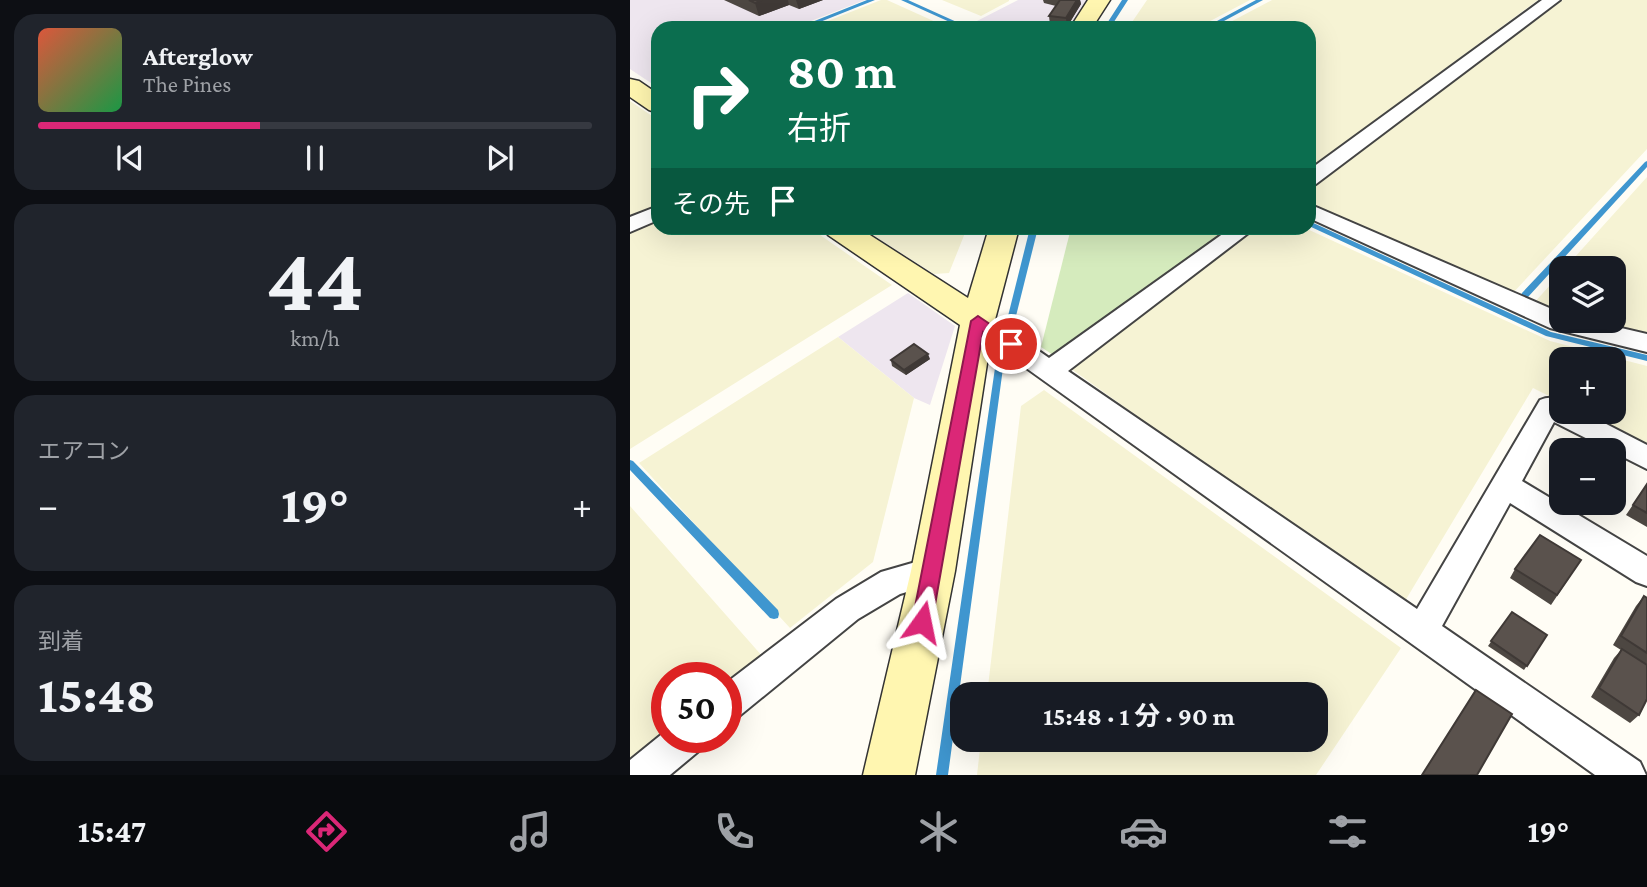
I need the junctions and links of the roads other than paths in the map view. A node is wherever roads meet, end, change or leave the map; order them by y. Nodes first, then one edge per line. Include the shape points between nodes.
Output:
1 (1099, 0) edge
2 (1552, 0) edge
3 (1086, 21) edge
4 (630, 86) edge
5 (651, 100) edge
6 (1316, 175) edge
7 (1316, 213) edge
8 (651, 215) edge
9 (630, 225) edge
10 (849, 235) edge
11 (1002, 235) edge
12 (1233, 235) edge
13 (978, 321) junction
14 (1647, 343) edge
15 (1040, 363) junction
16 (1647, 458) edge
17 (1505, 485) junction
18 (933, 571) junction
19 (1647, 572) edge
20 (1422, 631) junction
21 (742, 692) edge
22 (668, 753) edge
23 (641, 775) edge
24 (889, 775) edge
25 (1627, 775) edge

1 - 3 main road
2 - 6 street
4 - 5 main road
7 - 14 street via 1559,322
8 - 9 street
10 - 13 main road
11 - 13 main road
12 - 15 street
13 - 15 street
13 - 18 main road
15 - 20 street
16 - 17 street via 1549,407
17 - 19 street
17 - 20 street
18 - 21 street via 892,582 847,609
18 - 24 main road
20 - 25 street
22 - 23 street

